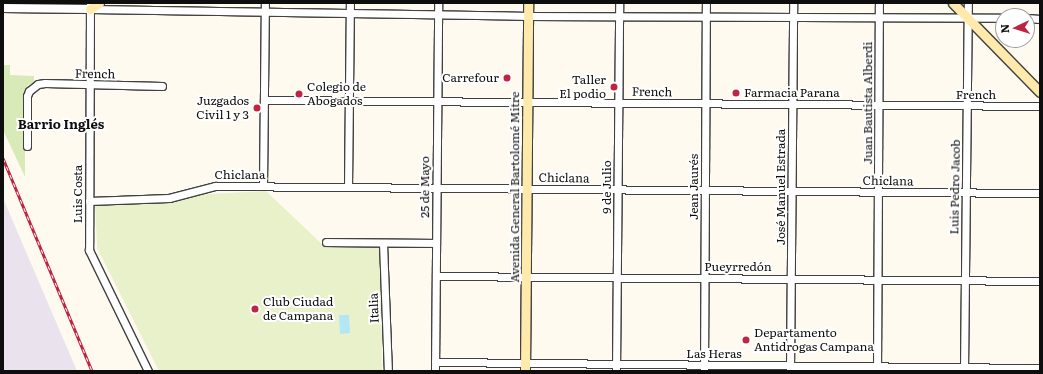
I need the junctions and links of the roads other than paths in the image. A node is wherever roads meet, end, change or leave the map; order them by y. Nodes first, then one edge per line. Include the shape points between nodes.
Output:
1 (3, 3) edge
2 (99, 3) edge
3 (176, 3) edge
4 (265, 3) edge
5 (350, 3) edge
6 (438, 3) edge
7 (528, 3) edge
8 (619, 3) edge
9 (706, 3) edge
10 (793, 3) edge
11 (879, 3) edge
12 (953, 3) edge
13 (968, 3) edge
14 (91, 5) edge
15 (3, 8) edge
16 (176, 11) junction
17 (265, 12) junction
18 (350, 13) junction
19 (438, 14) junction
20 (528, 16) junction
21 (619, 16) junction
22 (706, 17) junction
23 (793, 17) junction
24 (879, 17) junction
25 (968, 18) junction
26 (995, 18) edge
27 (90, 85) junction
28 (162, 86) dead end
29 (1040, 92) edge
30 (265, 100) junction
31 (349, 101) junction
32 (437, 101) junction
33 (528, 102) junction
34 (618, 103) junction
35 (706, 104) junction
36 (792, 104) junction
37 (879, 105) junction
38 (967, 106) junction
39 (1040, 106) edge
40 (27, 146) dead end
41 (263, 186) junction
42 (348, 187) junction
43 (436, 188) junction
44 (527, 189) junction
45 (618, 190) junction
46 (705, 190) junction
47 (792, 191) junction
48 (878, 192) junction
49 (966, 193) junction
50 (1040, 193) edge
51 (89, 201) junction
52 (326, 242) dead end
53 (383, 243) junction
54 (436, 243) junction
55 (436, 276) junction
56 (526, 277) junction
57 (617, 278) junction
58 (704, 278) junction
59 (791, 279) junction
60 (878, 279) junction
61 (965, 280) junction
62 (1040, 281) edge
63 (435, 362) junction
64 (525, 367) edge
65 (616, 368) edge
66 (704, 368) edge
67 (790, 368) edge
68 (1040, 368) edge
69 (877, 369) edge
70 (964, 369) edge
71 (148, 371) edge
72 (388, 371) edge
73 (435, 371) edge

1 - 15 street
2 - 14 main road
3 - 16 street
4 - 17 street
5 - 18 street
6 - 19 street, 25 de Mayo
7 - 20 main road, Avenida General Bartolomé Mitre
8 - 21 street, 9 de Julio
9 - 22 street, Jean Jaurés
10 - 23 street, José Manuel Estrada
11 - 24 street, Juan Bautista Alberdi
12 - 25 main road
13 - 25 street, Luis Pedro Jacob
14 - 15 street
14 - 16 street
14 - 27 street, Luis Costa
16 - 17 street
17 - 18 street
17 - 30 street
18 - 19 street
18 - 31 street
19 - 20 street
19 - 32 street, 25 de Mayo
20 - 21 street
20 - 33 main road, Avenida General Bartolomé Mitre
21 - 22 street
21 - 34 street, 9 de Julio
22 - 23 street
22 - 35 street, Jean Jaurés
23 - 24 street
23 - 36 street, José Manuel Estrada
24 - 25 street
24 - 37 street, Juan Bautista Alberdi
25 - 26 street
25 - 29 main road
25 - 38 street, Luis Pedro Jacob
27 - 28 street, French
27 - 40 street, French via 45,83 29,90
27 - 51 street, Luis Costa
30 - 31 street, French
30 - 41 street
31 - 32 street, French
31 - 42 street
32 - 33 street, French
32 - 43 street, 25 de Mayo
33 - 34 street, French
33 - 44 main road, Avenida General Bartolomé Mitre
34 - 35 street, French
34 - 45 street, 9 de Julio
35 - 36 street, French
35 - 46 street, Jean Jaurés
36 - 37 street, French
36 - 47 street, José Manuel Estrada
37 - 38 street, French
37 - 48 street, Juan Bautista Alberdi
38 - 39 street, French
38 - 49 street, Luis Pedro Jacob
41 - 42 street, Chiclana
41 - 51 street, Chiclana via 215,186 169,198
42 - 43 street, Chiclana
43 - 44 street, Chiclana
43 - 54 street, 25 de Mayo
44 - 45 street, Chiclana
44 - 56 main road, Avenida General Bartolomé Mitre
45 - 46 street, Chiclana
45 - 57 street, 9 de Julio
46 - 47 street, Chiclana
46 - 58 street, Jean Jaurés
47 - 48 street, Chiclana
47 - 59 street, José Manuel Estrada
48 - 49 street, Chiclana
48 - 60 street, Juan Bautista Alberdi
49 - 50 street, Chiclana
49 - 61 street, Luis Pedro Jacob
51 - 71 street, Luis Costa via 89,250
52 - 53 street
53 - 54 street
53 - 72 street, Italia
54 - 55 street, 25 de Mayo
55 - 56 street, Pueyrredón
55 - 63 street, 25 de Mayo
56 - 57 street, Pueyrredón
56 - 64 main road, Avenida General Bartolomé Mitre
57 - 58 street, Pueyrredón
57 - 65 street, 9 de Julio
58 - 59 street, Pueyrredón
58 - 66 street, Jean Jaurés
59 - 60 street, Pueyrredón
59 - 67 street, José Manuel Estrada
60 - 61 street, Pueyrredón
60 - 69 street, Juan Bautista Alberdi
61 - 62 street, Pueyrredón
61 - 70 street, Luis Pedro Jacob
63 - 64 street, Las Heras
63 - 73 street, 25 de Mayo
64 - 65 street, Las Heras
65 - 66 street, Las Heras
66 - 67 street, Las Heras
67 - 69 street, Las Heras
68 - 70 street, Las Heras
69 - 70 street, Las Heras

